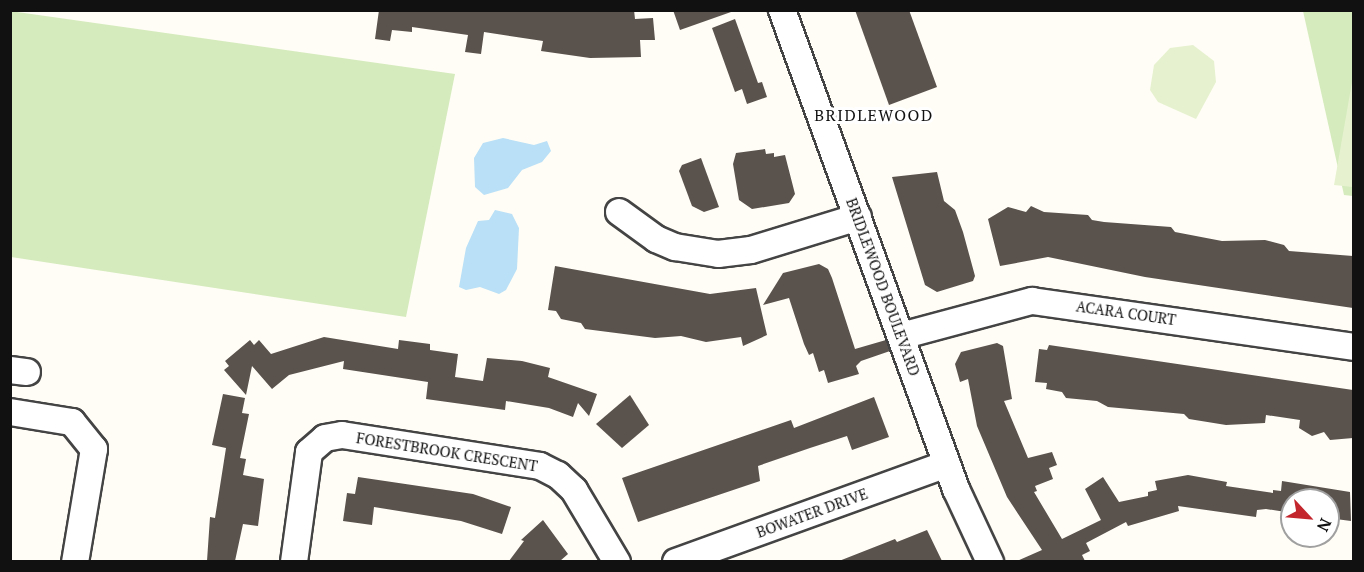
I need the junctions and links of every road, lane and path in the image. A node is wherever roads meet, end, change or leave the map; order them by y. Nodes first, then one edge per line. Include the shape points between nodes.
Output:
1 (783, 10) edge
2 (619, 212) dead end
3 (858, 217) junction
4 (901, 336) junction
5 (1353, 347) edge
6 (10, 412) edge
7 (947, 464) junction
8 (75, 561) edge
9 (294, 561) edge
10 (617, 561) edge
11 (676, 561) edge
12 (990, 561) edge

1 - 3 street, BRIDLEWOOD BOULEVARD
2 - 3 street via 656,239 675,247 718,254 751,250
3 - 4 street, BRIDLEWOOD BOULEVARD
4 - 5 street, ACARA COURT via 1032,301
4 - 7 street, BRIDLEWOOD BOULEVARD
6 - 8 street via 72,422 94,449
7 - 11 street, BOWATER DRIVE
7 - 12 street, BRIDLEWOOD BOULEVARD
9 - 10 street, FORESTBROOK CRESCENT via 309,452 325,438 342,435 540,466 558,475 574,490

